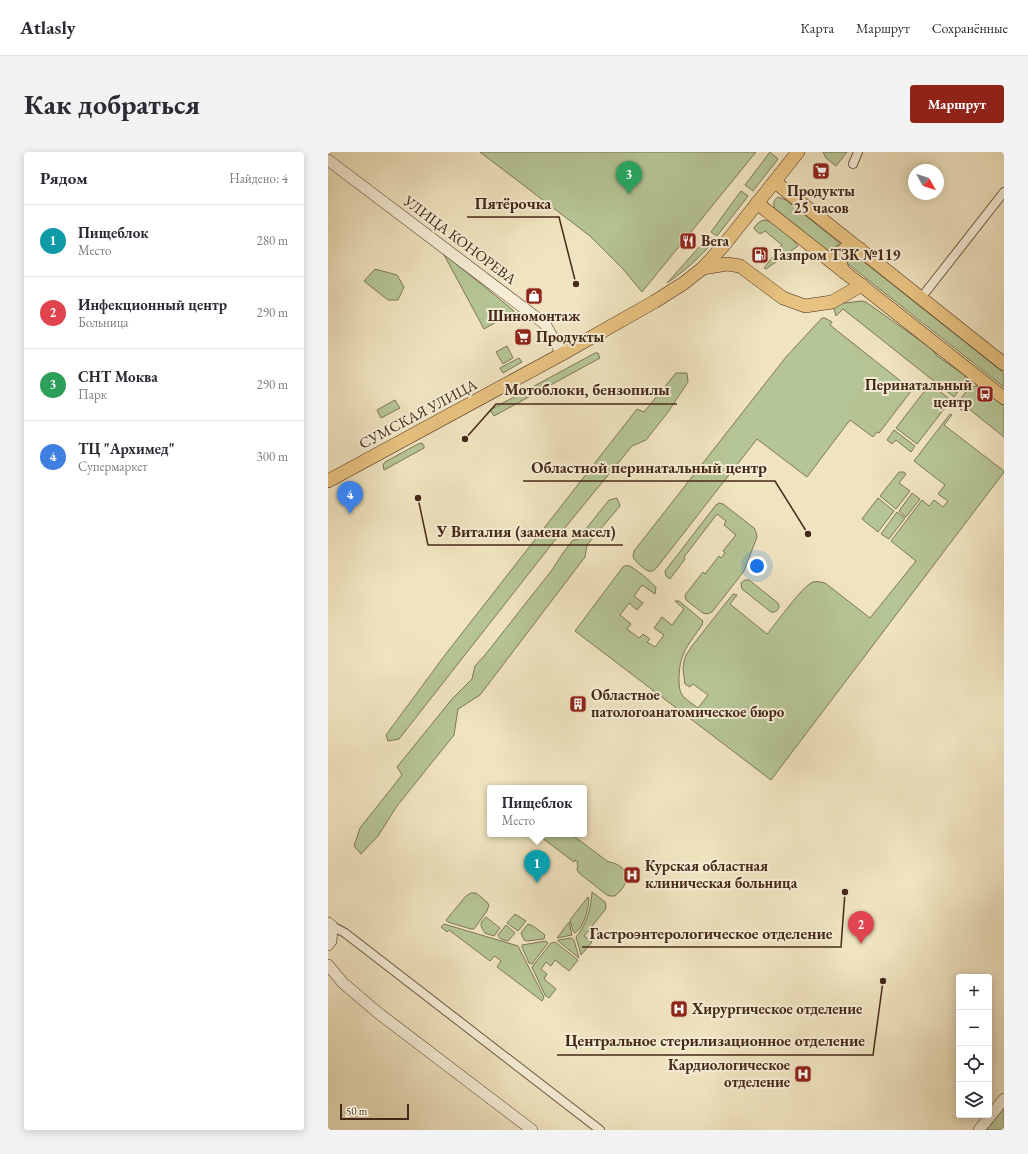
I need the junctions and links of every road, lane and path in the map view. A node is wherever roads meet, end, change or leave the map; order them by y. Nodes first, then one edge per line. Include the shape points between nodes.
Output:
1 (798, 152) edge
2 (858, 152) edge
3 (328, 160) edge
4 (853, 164) dead end
5 (775, 182) junction
6 (1004, 192) edge
7 (757, 203) junction
8 (860, 249) junction
9 (703, 268) junction
10 (844, 272) junction
11 (862, 285) junction
12 (921, 298) junction
13 (562, 354) junction
14 (1004, 364) edge
15 (1004, 398) edge
16 (328, 481) edge
17 (330, 924) edge
18 (328, 945) edge
19 (328, 965) edge
20 (1004, 1099) edge
21 (532, 1130) edge
22 (600, 1130) edge
23 (979, 1130) edge

1 - 5 main road, СУМСКАЯ УЛИЦА
2 - 4 street
3 - 13 street, УЛИЦА КОНОРЕВА via 545,324
5 - 7 main road, СУМСКАЯ УЛИЦА
5 - 8 main road
6 - 12 street
7 - 9 main road, СУМСКАЯ УЛИЦА
7 - 10 main road
8 - 10 main road via 847,248 840,254 839,260
8 - 12 main road
9 - 11 main road via 727,264 740,266 783,298 805,306 832,302
9 - 13 main road, СУМСКАЯ УЛИЦА via 668,294
10 - 11 main road
11 - 15 main road
12 - 14 main road
13 - 16 main road, СУМСКАЯ УЛИЦА
17 - 18 street via 331,941
17 - 22 street
19 - 21 street via 343,983 377,1012
20 - 23 street

